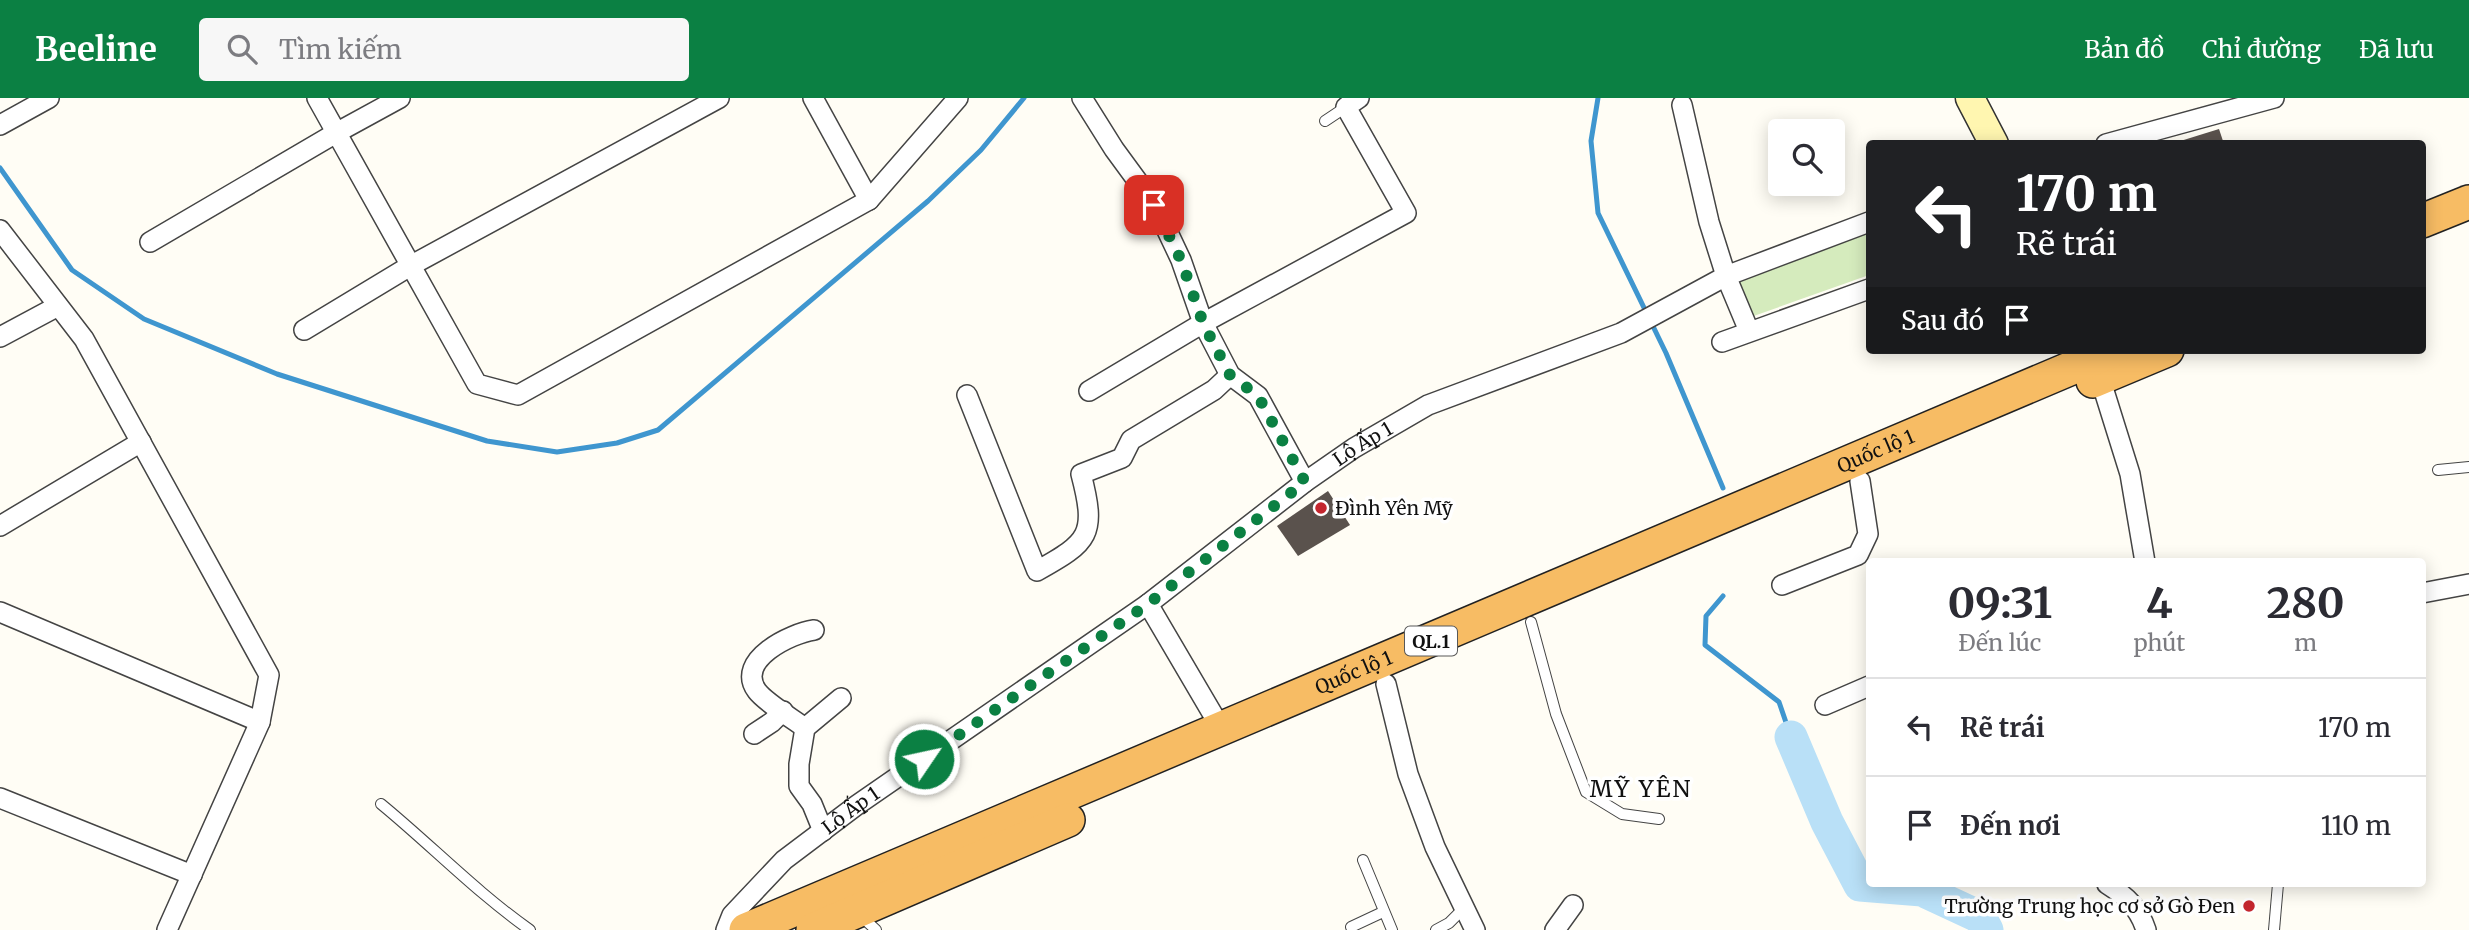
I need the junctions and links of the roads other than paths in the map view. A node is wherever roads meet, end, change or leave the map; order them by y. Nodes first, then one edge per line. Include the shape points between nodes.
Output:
1 (49, 98) edge
2 (317, 98) edge
3 (400, 98) edge
4 (719, 98) edge
5 (813, 98) edge
6 (958, 98) edge
7 (1082, 98) edge
8 (1970, 98) edge
9 (2274, 98) edge
10 (1353, 103) edge
11 (1682, 105) dead end
12 (1325, 121) dead end
13 (0, 125) edge
14 (336, 133) junction
15 (1992, 140) edge
16 (2120, 140) edge
17 (869, 200) junction
18 (2469, 201) edge
19 (2426, 219) edge
20 (1866, 223) edge
21 (2469, 225) edge
22 (0, 230) edge
23 (150, 242) dead end
24 (2426, 242) edge
25 (411, 266) junction
26 (1726, 275) junction
27 (1866, 290) edge
28 (58, 306) junction
29 (1203, 323) junction
30 (304, 330) dead end
31 (1749, 331) junction
32 (0, 337) edge
33 (1722, 342) dead end
34 (2137, 354) edge
35 (2099, 359) edge
36 (1230, 375) junction
37 (1089, 391) dead end
38 (967, 395) dead end
39 (141, 442) junction
40 (2469, 467) edge
41 (2438, 470) dead end
42 (1860, 481) junction
43 (1305, 482) junction
44 (0, 526) edge
45 (2144, 558) edge
46 (2469, 584) edge
47 (1782, 585) dead end
48 (2426, 592) edge
49 (1148, 604) junction
50 (0, 612) edge
51 (1531, 622) junction
52 (814, 630) dead end
53 (1386, 684) junction
54 (1866, 687) edge
55 (841, 698) dead end
56 (1825, 705) dead end
57 (783, 711) junction
58 (260, 722) junction
59 (805, 728) junction
60 (1222, 730) junction
61 (754, 734) dead end
62 (0, 798) edge
63 (381, 804) dead end
64 (1659, 819) dead end
65 (823, 831) junction
66 (1363, 860) dead end
67 (192, 875) junction
68 (2112, 887) edge
69 (2278, 887) edge
70 (1573, 905) dead end
71 (1463, 909) junction
72 (1383, 912) junction
73 (866, 921) edge
74 (1351, 927) dead end
75 (1558, 929) edge
76 (167, 930) edge
77 (530, 930) edge
78 (726, 930) edge
79 (746, 930) edge
80 (813, 930) edge
81 (1392, 930) edge
82 (1436, 930) edge
83 (1475, 930) edge
84 (2146, 930) edge
85 (2274, 930) edge

1 - 13 street
2 - 14 street
3 - 14 street
4 - 25 street
5 - 17 street
6 - 17 street
7 - 29 street via 1154,205 1181,260
8 - 15 main road
9 - 16 street
10 - 12 lane
10 - 29 street via 1406,213
11 - 26 street
14 - 23 street
14 - 25 street
17 - 25 street via 518,395 477,384
18 - 19 highway
20 - 26 street, Lộ Ấp 1
21 - 24 highway
22 - 28 street
25 - 30 street
26 - 31 street
26 - 43 street, Lộ Ấp 1 via 1620,333 1428,405
27 - 31 street
28 - 32 street
28 - 39 street via 84,339
29 - 36 street
29 - 37 street
31 - 33 street
34 - 35 highway, Quốc lộ 1 / QL.1
35 - 42 highway, Quốc lộ 1 / QL.1
35 - 45 street via 2130,474
35 - 60 highway, Quốc lộ 1 / QL.1
36 - 38 street via 1214,390 1131,440 1122,458 1081,474 1086,536 1069,553 1037,571
36 - 43 street via 1258,396
39 - 44 street
39 - 58 street via 269,675
40 - 41 lane
42 - 47 street via 1868,534 1858,555
42 - 51 highway, Quốc lộ 1 / QL.1
43 - 49 street, Lộ Ấp 1
46 - 48 street
49 - 60 street
49 - 65 street, Lộ Ấp 1
50 - 58 street
51 - 53 highway, Quốc lộ 1 / QL.1
51 - 64 lane via 1556,714 1586,792 1622,814
52 - 57 street via 785,638 762,655 755,668 757,691
53 - 71 street via 1408,775
53 - 73 highway, Quốc lộ 1 / QL.1
54 - 56 street
55 - 59 street
57 - 59 street
57 - 61 street
58 - 67 street
59 - 65 street via 799,786
60 - 79 highway, Quốc lộ 1 / QL.1
62 - 67 street
63 - 77 lane via 461,877
65 - 78 street, Lộ Ấp 1 via 784,860 732,915
66 - 72 lane
67 - 76 street
68 - 84 street via 2130,899
69 - 85 lane
70 - 75 street
71 - 82 lane
71 - 83 street
72 - 74 lane
72 - 81 lane
73 - 80 highway, Quốc lộ 1 / QL.1

